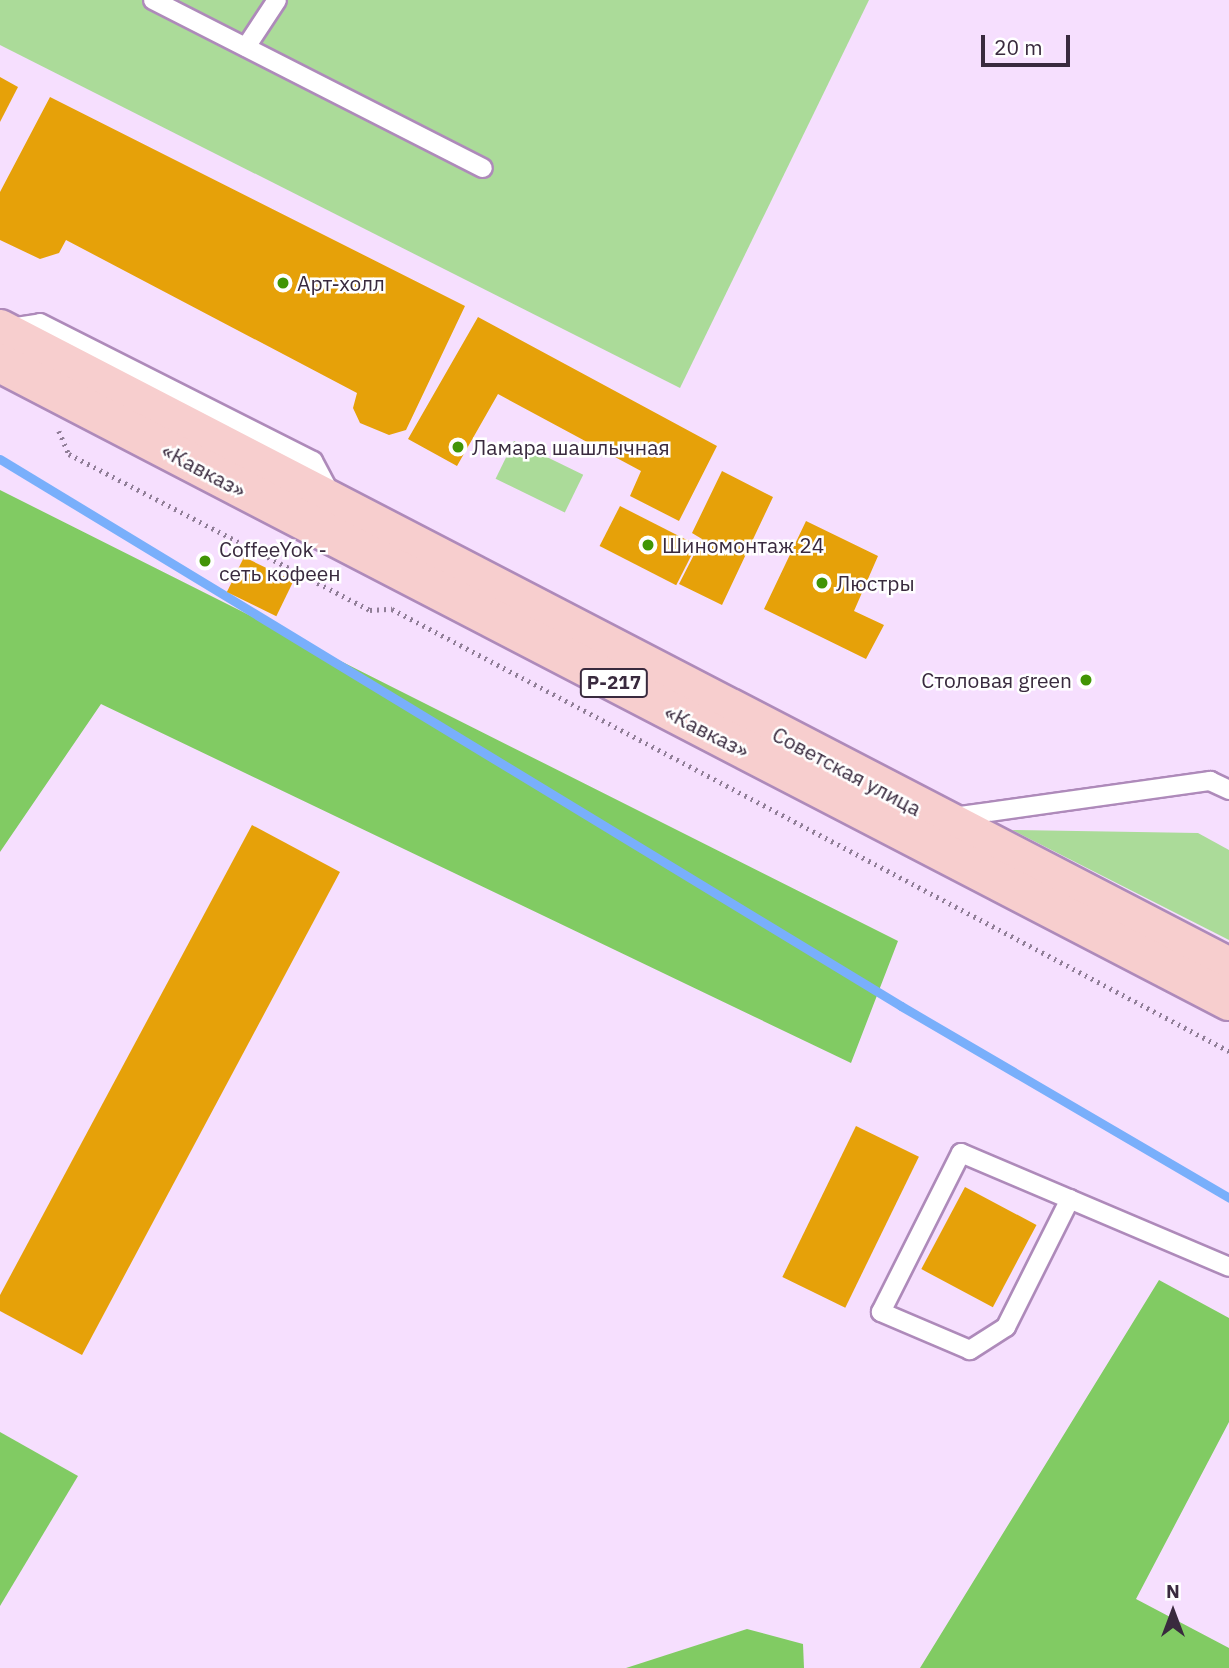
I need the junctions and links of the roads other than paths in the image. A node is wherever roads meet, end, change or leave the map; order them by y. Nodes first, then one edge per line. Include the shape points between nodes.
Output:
1 (153, 0) edge
2 (277, 0) edge
3 (246, 47) junction
4 (483, 168) dead end
5 (0, 329) edge
6 (0, 363) edge
7 (468, 571) joint
8 (1229, 790) edge
9 (937, 819) junction
10 (1229, 967) edge
11 (1229, 1001) edge
12 (1070, 1199) junction
13 (1229, 1267) edge

1 - 3 lane
2 - 3 lane
3 - 4 lane
5 - 7 highway, «Кавказ» / Р-217
6 - 11 highway, «Кавказ» / Р-217
7 - 9 highway, Советская улица / Р-217
8 - 9 lane via 1210,781
9 - 10 highway, Советская улица / Р-217
12 - 12 lane via 961,1153 881,1312 971,1350 1006,1326
12 - 13 lane

